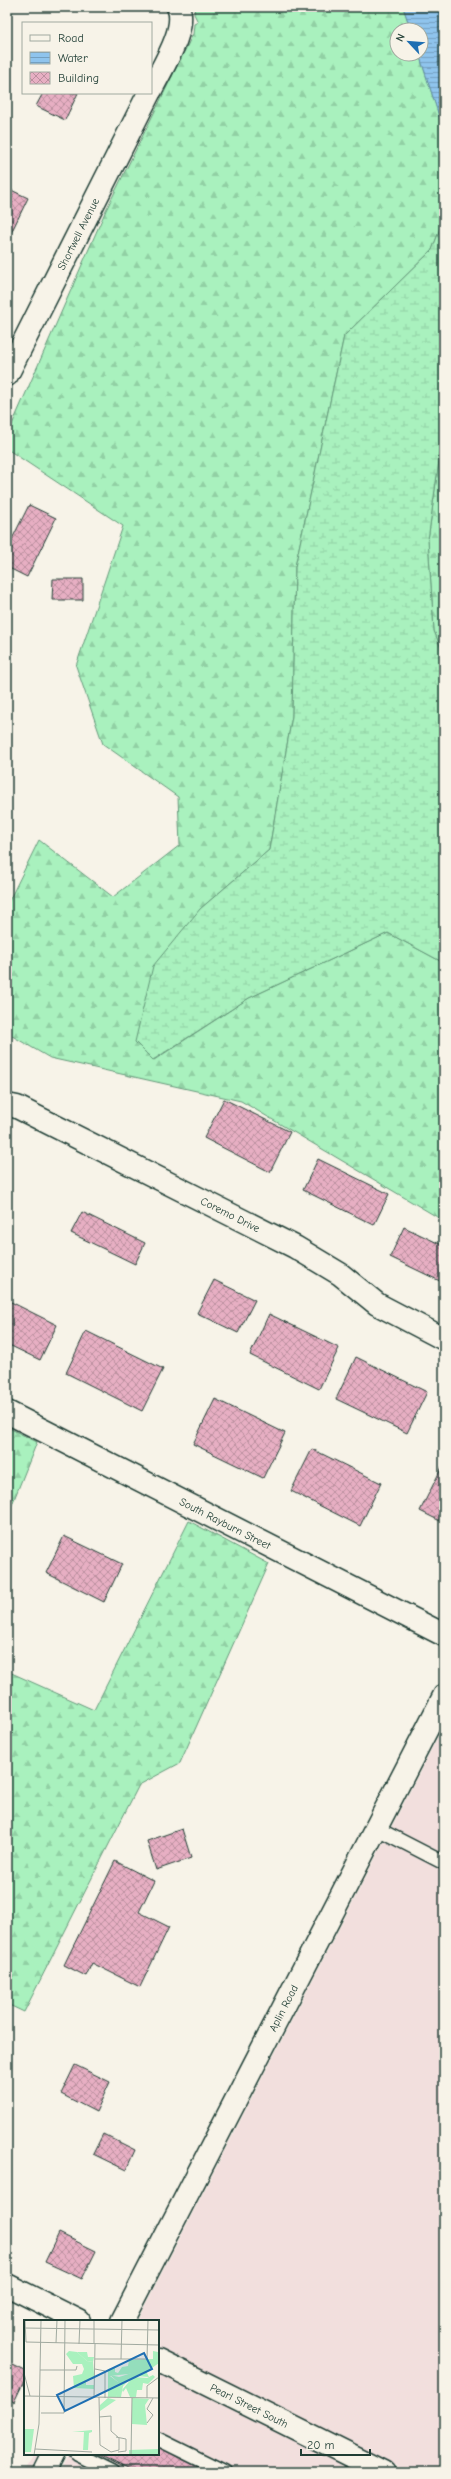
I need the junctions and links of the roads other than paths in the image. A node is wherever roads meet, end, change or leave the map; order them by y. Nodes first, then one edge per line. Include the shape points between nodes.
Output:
1 (179, 11) edge
2 (152, 88) edge
3 (149, 94) edge
4 (7, 375) edge
5 (7, 1105) edge
6 (444, 1339) edge
7 (7, 1412) edge
8 (444, 1635) edge
9 (444, 1696) edge
10 (376, 1828) junction
11 (444, 1862) edge
12 (7, 2285) edge
13 (77, 2320) edge
14 (123, 2320) edge
15 (159, 2360) edge
16 (159, 2439) edge
17 (53, 2455) edge
18 (79, 2455) edge
19 (44, 2472) edge
20 (113, 2472) edge
21 (225, 2472) edge
22 (383, 2472) edge

1 - 2 street via 181,28
3 - 4 street, Shortwell Avenue
5 - 6 street, Coremo Drive via 17,1107 296,1247 340,1274 377,1304
7 - 8 street, South Rayburn Street
9 - 10 street, Aplin Road
10 - 11 lane
10 - 14 street, Aplin Road
12 - 13 street
15 - 22 street, Pearl Street South
16 - 21 lane
17 - 19 street
18 - 20 lane

